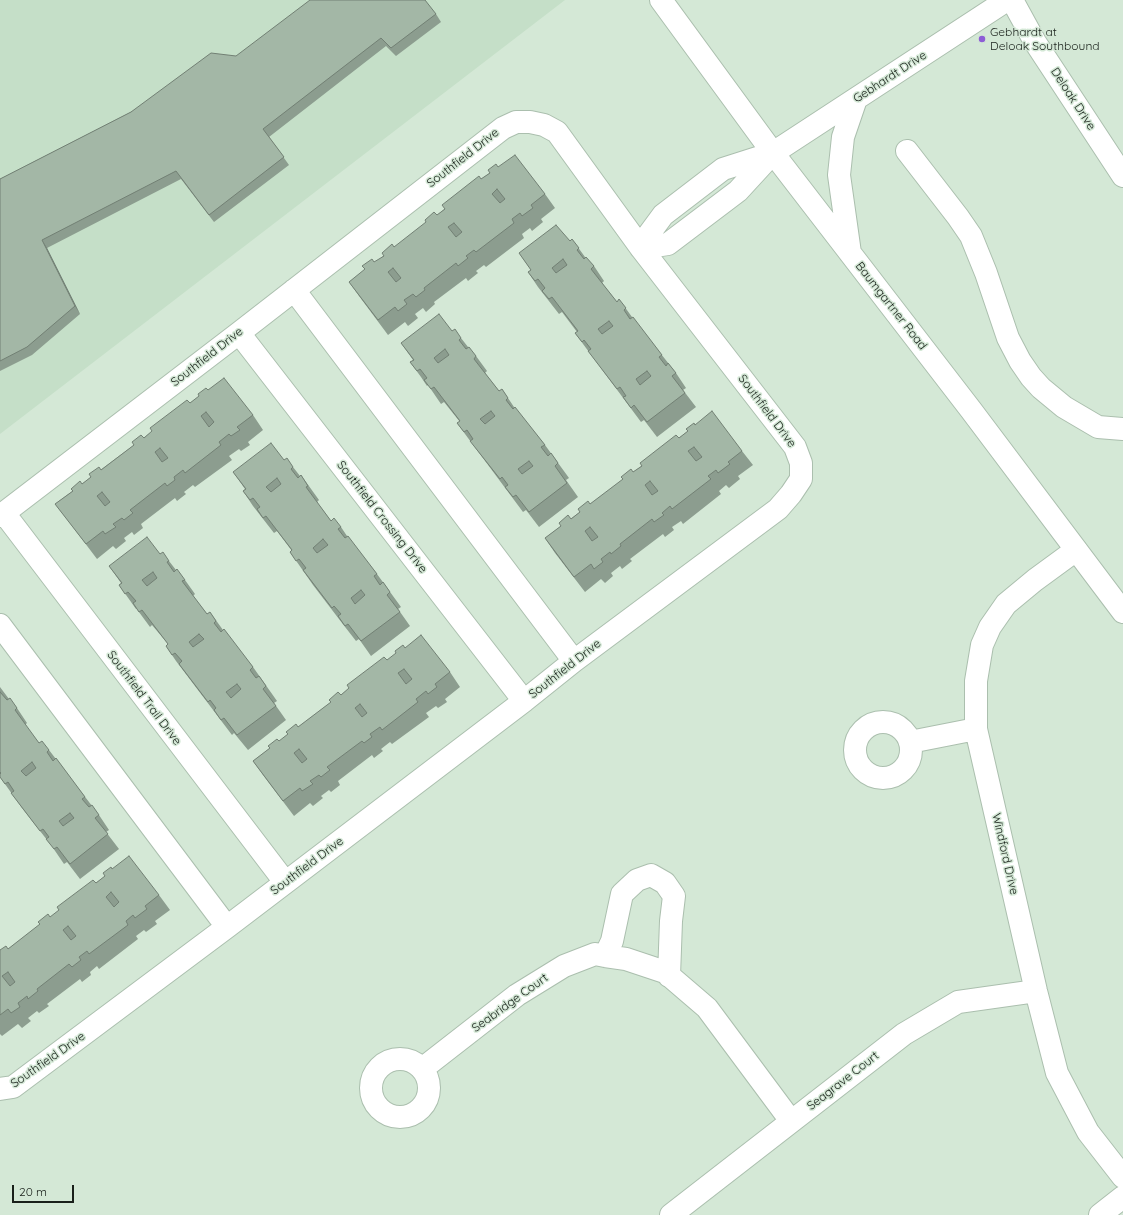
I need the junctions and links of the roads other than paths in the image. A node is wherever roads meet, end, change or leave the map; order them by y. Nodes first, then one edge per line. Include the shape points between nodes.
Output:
1 (661, 0) edge
2 (1006, 0) edge
3 (1012, 0) edge
4 (856, 99) junction
5 (907, 151) dead end
6 (773, 153) junction
7 (1123, 176) edge
8 (640, 248) junction
9 (850, 254) junction
10 (294, 290) junction
11 (239, 333) junction
12 (1123, 429) edge
13 (2, 515) edge
14 (1076, 550) junction
15 (1123, 612) edge
16 (0, 625) edge
17 (574, 661) junction
18 (524, 701) junction
19 (976, 729) junction
20 (910, 742) dead end
21 (285, 882) junction
22 (228, 926) junction
23 (605, 956) junction
24 (670, 976) junction
25 (1036, 991) junction
26 (422, 1069) dead end
27 (0, 1089) edge
28 (791, 1121) junction
29 (1123, 1177) edge
30 (1123, 1197) edge
31 (671, 1215) edge
32 (1100, 1215) edge

1 - 6 street, Baumgartner Road
2 - 4 street, Gebhardt Drive
3 - 7 street, Deloak Drive via 1035,42
4 - 6 street, Gebhardt Drive
4 - 9 street via 843,137 839,175
5 - 12 street via 971,236 1008,338 1031,377 1064,407 1098,427
6 - 8 street via 723,169 663,215
6 - 9 street, Baumgartner Road
8 - 10 street, Southfield Drive via 557,132 544,125 516,122 502,128
8 - 17 street, Southfield Drive via 796,447 801,463 801,479 778,509
9 - 14 street, Baumgartner Road
10 - 11 street, Southfield Drive
10 - 17 street
11 - 13 street, Southfield Drive
11 - 18 street, Southfield Crossing Drive
13 - 21 street, Southfield Trail Drive
14 - 15 street, Baumgartner Road
14 - 19 street, Windford Drive via 1006,604 990,627 982,645 976,681
16 - 22 street
17 - 18 street, Southfield Drive
18 - 21 street, Southfield Drive
19 - 20 street
19 - 25 street, Windford Drive
21 - 22 street, Southfield Drive
22 - 27 street, Southfield Drive via 13,1088
23 - 24 street, Seabridge Court via 626,959
23 - 24 street via 612,941 622,894 637,880 651,876 665,883 674,896
23 - 26 street, Seabridge Court via 595,954 564,966 517,995
24 - 28 street, Seabridge Court via 707,1008
25 - 28 street, Seagrave Court via 958,1002 904,1034
25 - 29 street, Windford Drive via 1056,1073 1088,1132
28 - 31 street, Seagrave Court
30 - 32 street

